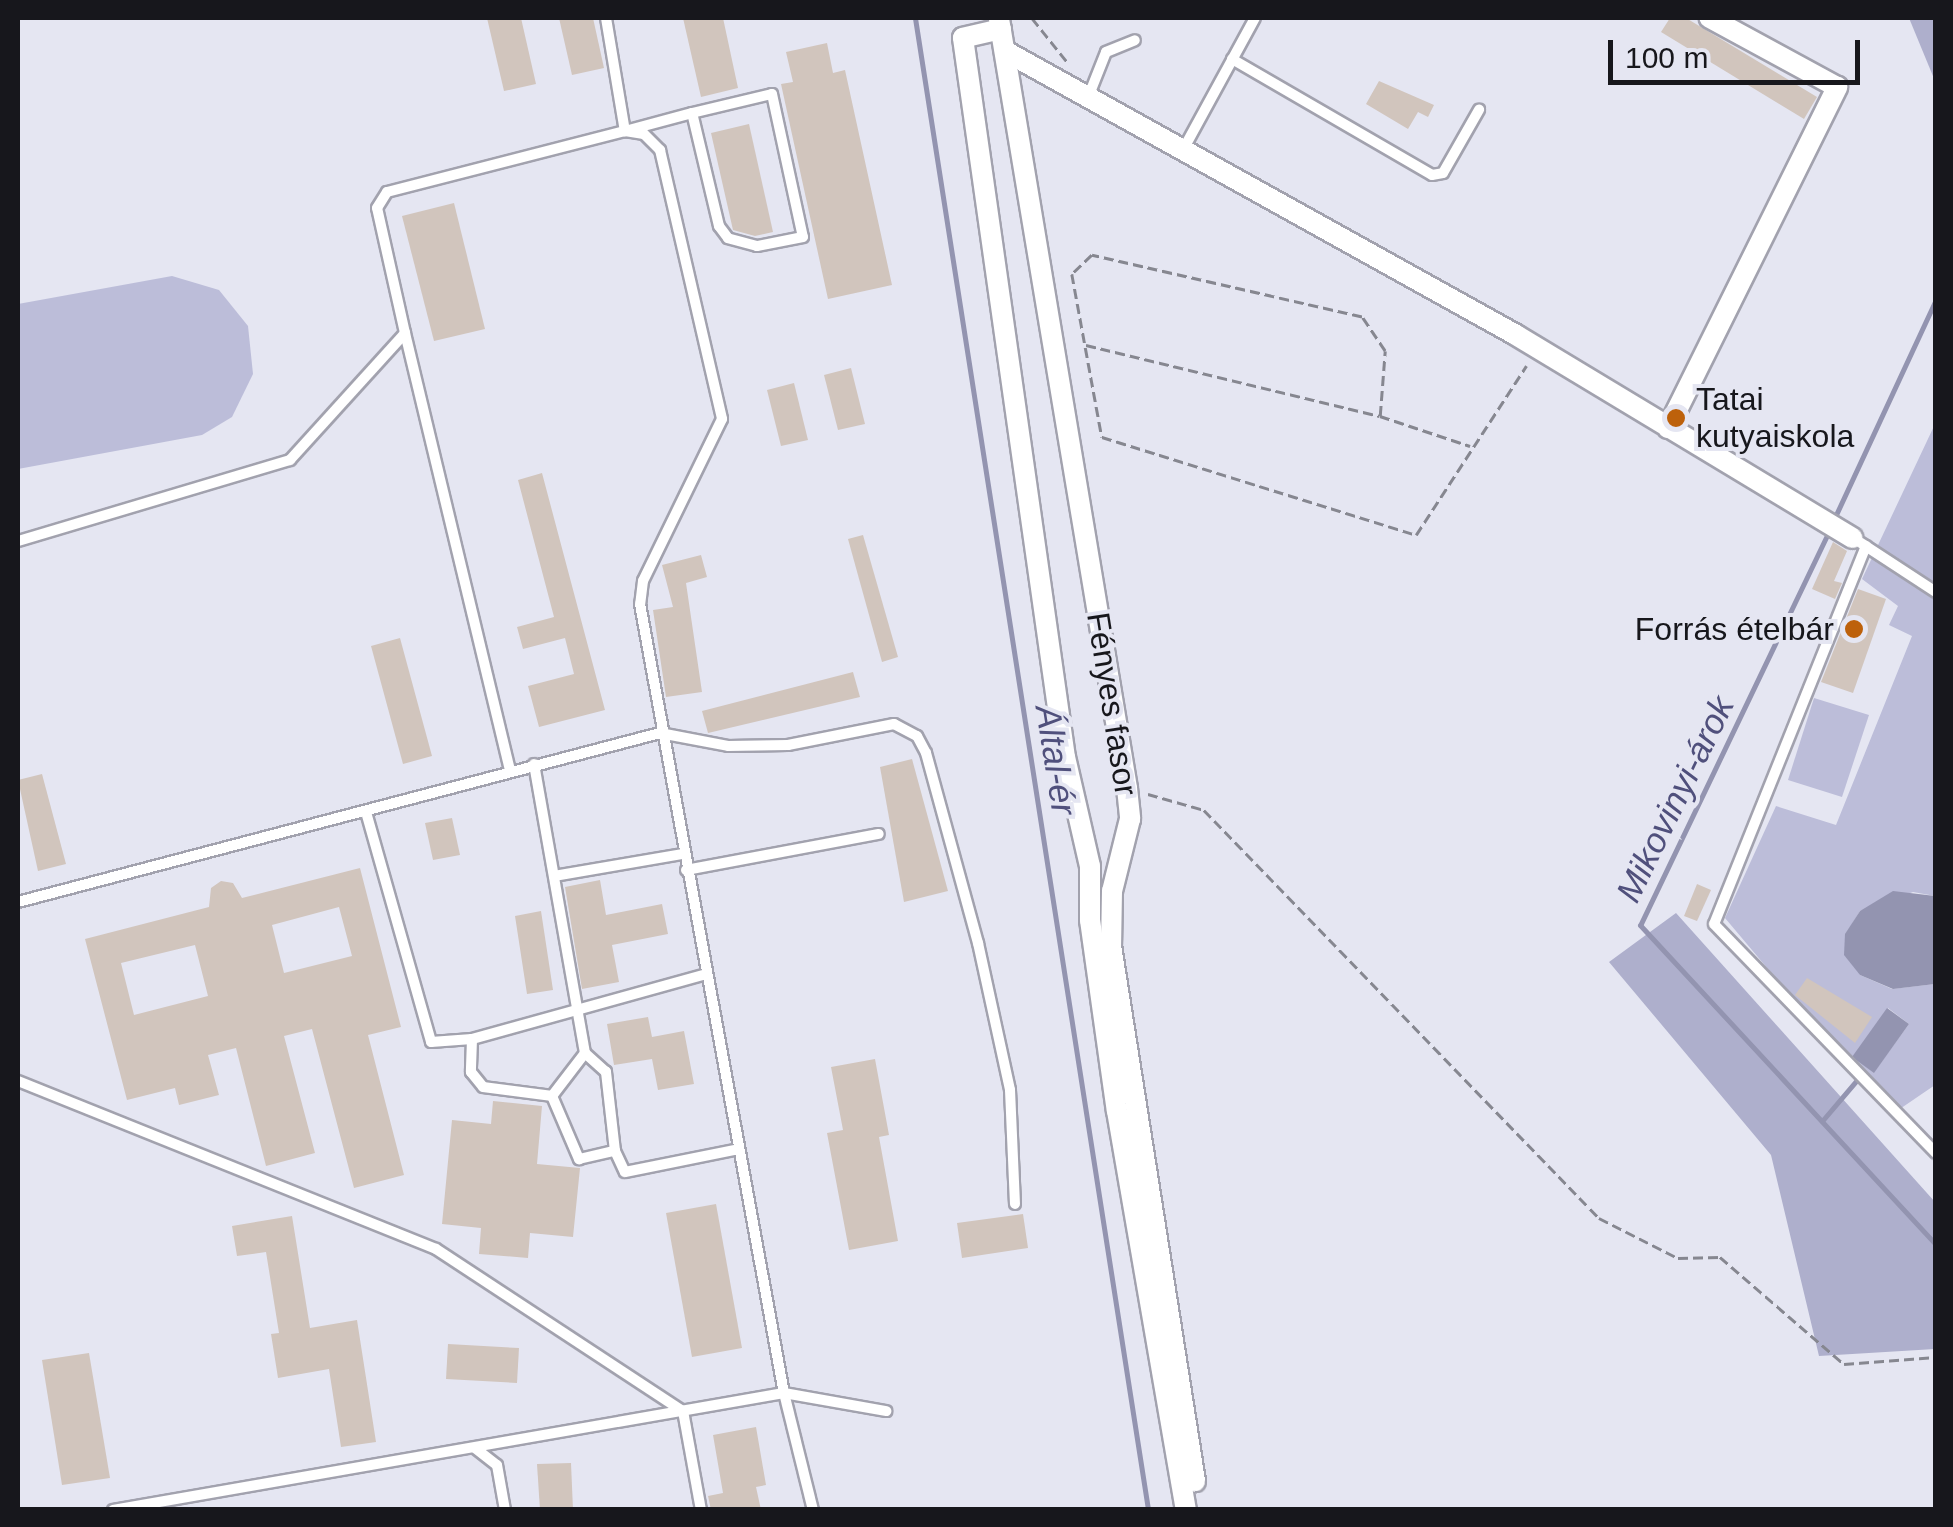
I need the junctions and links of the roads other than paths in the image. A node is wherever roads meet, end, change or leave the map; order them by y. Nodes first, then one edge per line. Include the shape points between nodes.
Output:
1 (606, 18) edge
2 (1254, 18) edge
3 (1710, 18) edge
4 (1000, 23) edge
5 (1135, 40) dead end
6 (1005, 51) junction
7 (1232, 58) junction
8 (1092, 88) junction
9 (1479, 110) dead end
10 (692, 113) junction
11 (625, 131) junction
12 (1184, 148) junction
13 (406, 334) junction
14 (1668, 428) junction
15 (1853, 539) junction
16 (18, 541) edge
17 (1936, 592) edge
18 (660, 733) junction
19 (534, 764) junction
20 (510, 770) junction
21 (366, 812) junction
22 (878, 834) dead end
23 (683, 854) junction
24 (686, 870) junction
25 (554, 876) junction
26 (18, 902) edge
27 (706, 974) junction
28 (577, 1009) junction
29 (472, 1039) junction
30 (585, 1053) junction
31 (18, 1081) edge
32 (552, 1096) junction
33 (739, 1149) junction
34 (616, 1152) junction
35 (1936, 1154) edge
36 (1015, 1204) dead end
37 (784, 1393) junction
38 (684, 1411) junction
39 (886, 1411) dead end
40 (472, 1447) junction
41 (132, 1508) edge
42 (113, 1510) edge
43 (505, 1510) edge
44 (701, 1510) edge
45 (813, 1510) edge
46 (1186, 1510) edge
47 (1200, 1510) edge

1 - 11 lane
2 - 7 lane
3 - 14 street via 1836,88
4 - 6 street, Fényes fasor
4 - 46 street via 963,38 1062,738 1090,866 1090,920 1117,1111
5 - 8 lane via 1106,52
6 - 8 street
6 - 47 street, Fényes fasor via 1127,788 1130,819 1112,891 1111,946
7 - 9 lane via 1432,175 1443,173
7 - 12 lane
8 - 12 street
10 - 10 lane via 719,226 728,238 757,246 803,237 772,94
10 - 11 lane
11 - 13 lane via 387,192 377,208
11 - 18 lane via 644,134 660,150 722,419 643,580 640,604
12 - 14 street
13 - 16 lane via 290,460
13 - 20 lane
14 - 15 street
15 - 17 lane
15 - 35 lane via 1714,924
18 - 19 lane
18 - 23 lane
18 - 36 lane via 728,746 788,745 868,724 894,724 917,736 978,943 1010,1090
19 - 20 lane
19 - 25 lane
20 - 21 lane
21 - 26 lane
21 - 29 lane via 431,1042
22 - 24 lane
23 - 24 lane
23 - 25 lane
24 - 27 lane
25 - 28 lane
27 - 28 lane
27 - 33 lane
28 - 29 lane
28 - 30 lane
29 - 32 lane via 471,1072 482,1087
30 - 32 lane
30 - 34 lane via 606,1072
31 - 38 lane via 436,1249
32 - 34 lane via 580,1160
33 - 34 lane via 624,1172
33 - 37 lane
37 - 38 lane
37 - 39 lane
37 - 45 lane
38 - 40 lane
38 - 44 lane
40 - 41 lane
40 - 43 lane via 496,1465
41 - 42 lane

